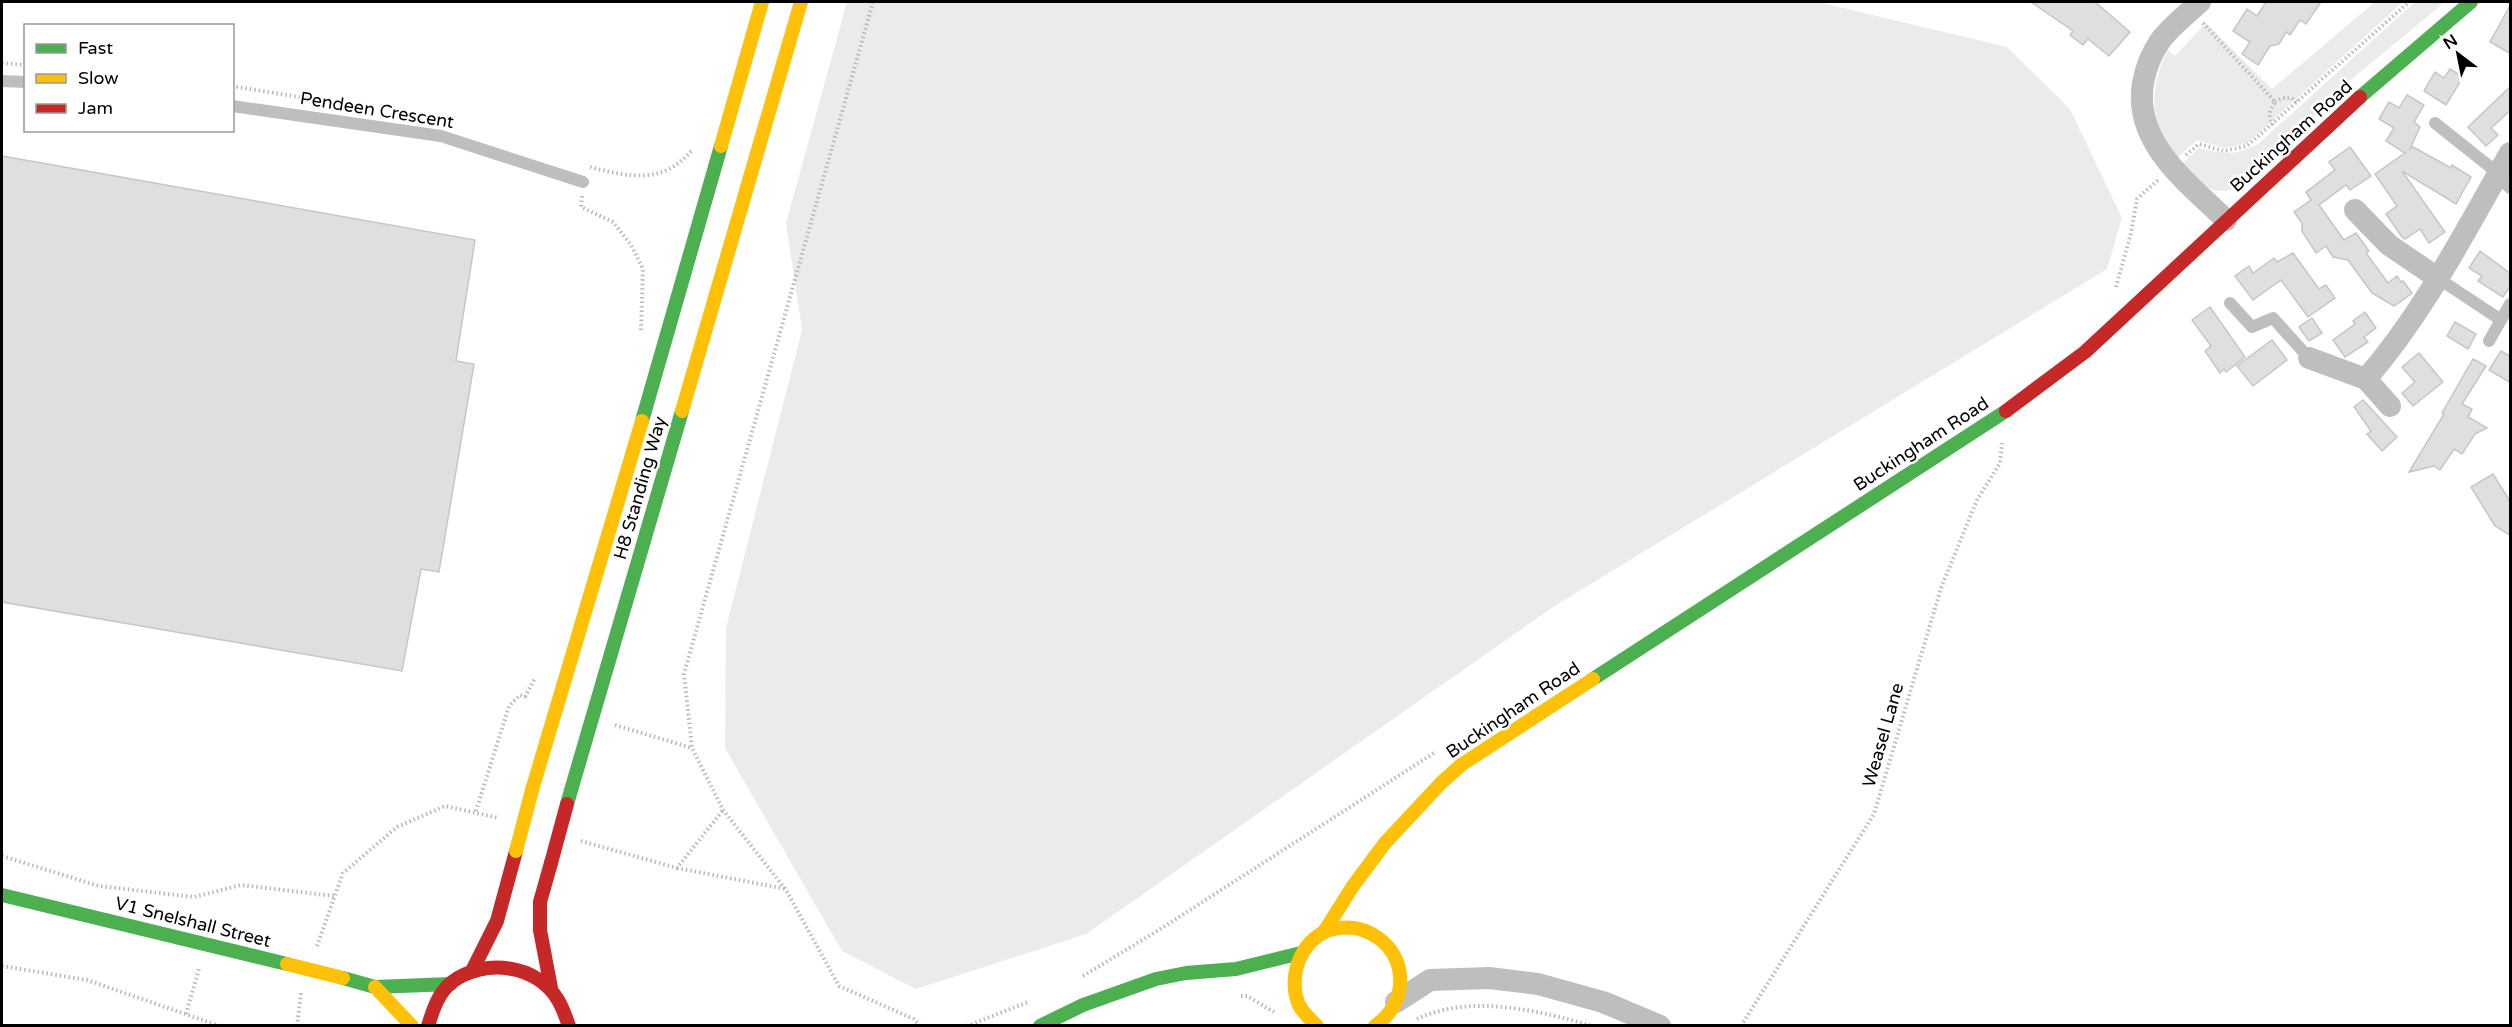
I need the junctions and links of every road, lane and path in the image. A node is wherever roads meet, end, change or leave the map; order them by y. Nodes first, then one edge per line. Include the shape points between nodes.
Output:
1 (762, 2) edge
2 (801, 2) edge
3 (873, 2) edge
4 (2471, 2) edge
5 (2191, 10) edge
6 (2, 63) edge
7 (24, 65) edge
8 (2, 81) edge
9 (24, 82) edge
10 (234, 86) edge
11 (2275, 102) junction
12 (2297, 103) dead end
13 (234, 106) edge
14 (351, 106) dead end
15 (2435, 123) dead end
16 (2273, 125) dead end
17 (695, 148) dead end
18 (2511, 153) edge
19 (584, 166) dead end
20 (2504, 181) edge
21 (582, 182) joint
22 (2355, 210) dead end
23 (2226, 220) junction
24 (2439, 279) junction
25 (2230, 303) dead end
26 (2511, 304) edge
27 (2501, 320) junction
28 (641, 333) dead end
29 (2489, 341) dead end
30 (2309, 358) joint
31 (2366, 379) junction
32 (2390, 406) dead end
33 (2002, 442) dead end
34 (536, 676) dead end
35 (525, 697) junction
36 (555, 706) junction
37 (592, 717) junction
38 (692, 748) junction
39 (476, 811) dead end
40 (2, 856) edge
41 (677, 868) dead end
42 (1360, 875) junction
43 (786, 890) junction
44 (2, 895) edge
45 (1365, 895) dead end
46 (334, 896) dead end
47 (1369, 914) dead end
48 (1324, 932) junction
49 (1374, 934) junction
50 (206, 943) junction
51 (1301, 953) junction
52 (1398, 963) junction
53 (2, 966) edge
54 (1236, 969) junction
55 (472, 971) junction
56 (1430, 980) junction
57 (1257, 981) dead end
58 (451, 984) junction
59 (375, 987) junction
60 (551, 988) junction
61 (302, 990) dead end
62 (1277, 992) dead end
63 (1238, 995) dead end
64 (1396, 1002) junction
65 (1298, 1003) junction
66 (566, 1010) junction
67 (186, 1014) junction
68 (1282, 1018) dead end
69 (1412, 1022) dead end
70 (220, 1026) edge
71 (297, 1026) edge
72 (412, 1026) edge
73 (428, 1026) edge
74 (570, 1026) edge
75 (582, 1026) edge
76 (920, 1026) edge
77 (1041, 1026) edge
78 (1317, 1026) edge
79 (1375, 1026) edge
80 (1592, 1026) edge
81 (1660, 1026) edge
82 (1742, 1026) edge

1 - 36 main road, H8 Standing Way via 671,324
2 - 37 main road, H8 Standing Way
3 - 38 path via 684,674
4 - 23 main road, Buckingham Road via 2394,66
5 - 11 path
5 - 23 street via 2161,40 2146,65 2142,92 2145,121 2156,147 2172,168
6 - 7 path
8 - 9 lane
10 - 14 path
11 - 12 path via 2292,98
11 - 16 path via 2269,118
13 - 21 lane, Pendeen Crescent via 441,136
15 - 20 lane
17 - 19 path via 681,164 658,174 625,176
18 - 20 street
20 - 24 street
21 - 28 path via 581,207 613,222 643,269
22 - 24 street via 2389,245
23 - 42 main road, Buckingham Road via 2085,352 2020,402 1461,765 1413,810
24 - 27 lane
24 - 31 street via 2395,346
25 - 30 lane via 2252,327 2273,318
26 - 27 lane
27 - 29 lane
30 - 31 street
31 - 32 street
33 - 82 path, Weasel Lane via 2000,463 1977,500 1941,588 1874,814
34 - 35 path
35 - 36 path
35 - 39 path via 520,695 509,706
36 - 55 main road, H8 Standing Way, bridge via 497,921
37 - 38 path
37 - 60 main road, H8 Standing Way, bridge via 540,902 540,930
38 - 43 path via 723,810
40 - 46 path via 99,886 194,897 241,885
41 - 43 path
42 - 45 main road
42 - 48 main road, Buckingham Road
43 - 76 path via 839,986 914,1019
44 - 50 main road, V1 Snelshall Street
47 - 49 main road
48 - 49 main road via 1349,927
48 - 51 main road, Buckingham Road
49 - 52 main road
50 - 59 main road, V1 Snelshall Street, bridge
50 - 67 path
51 - 54 main road
51 - 65 main road via 1293,972
52 - 56 street
52 - 64 main road via 1400,984
53 - 67 path via 87,980
54 - 57 main road
54 - 77 main road via 1156,979 1083,1005
55 - 58 main road
55 - 60 main road via 514,967
56 - 64 street
56 - 81 street via 1489,978 1538,984 1603,1002
58 - 59 main road, V1 Snelshall Street
58 - 73 main road via 437,1001
59 - 72 main road
60 - 66 main road
61 - 71 path
62 - 65 main road
63 - 68 path via 1247,996
64 - 79 main road
65 - 78 main road
66 - 74 main road
66 - 75 main road
67 - 70 path
69 - 80 path via 1450,1007 1475,1007 1514,1009

